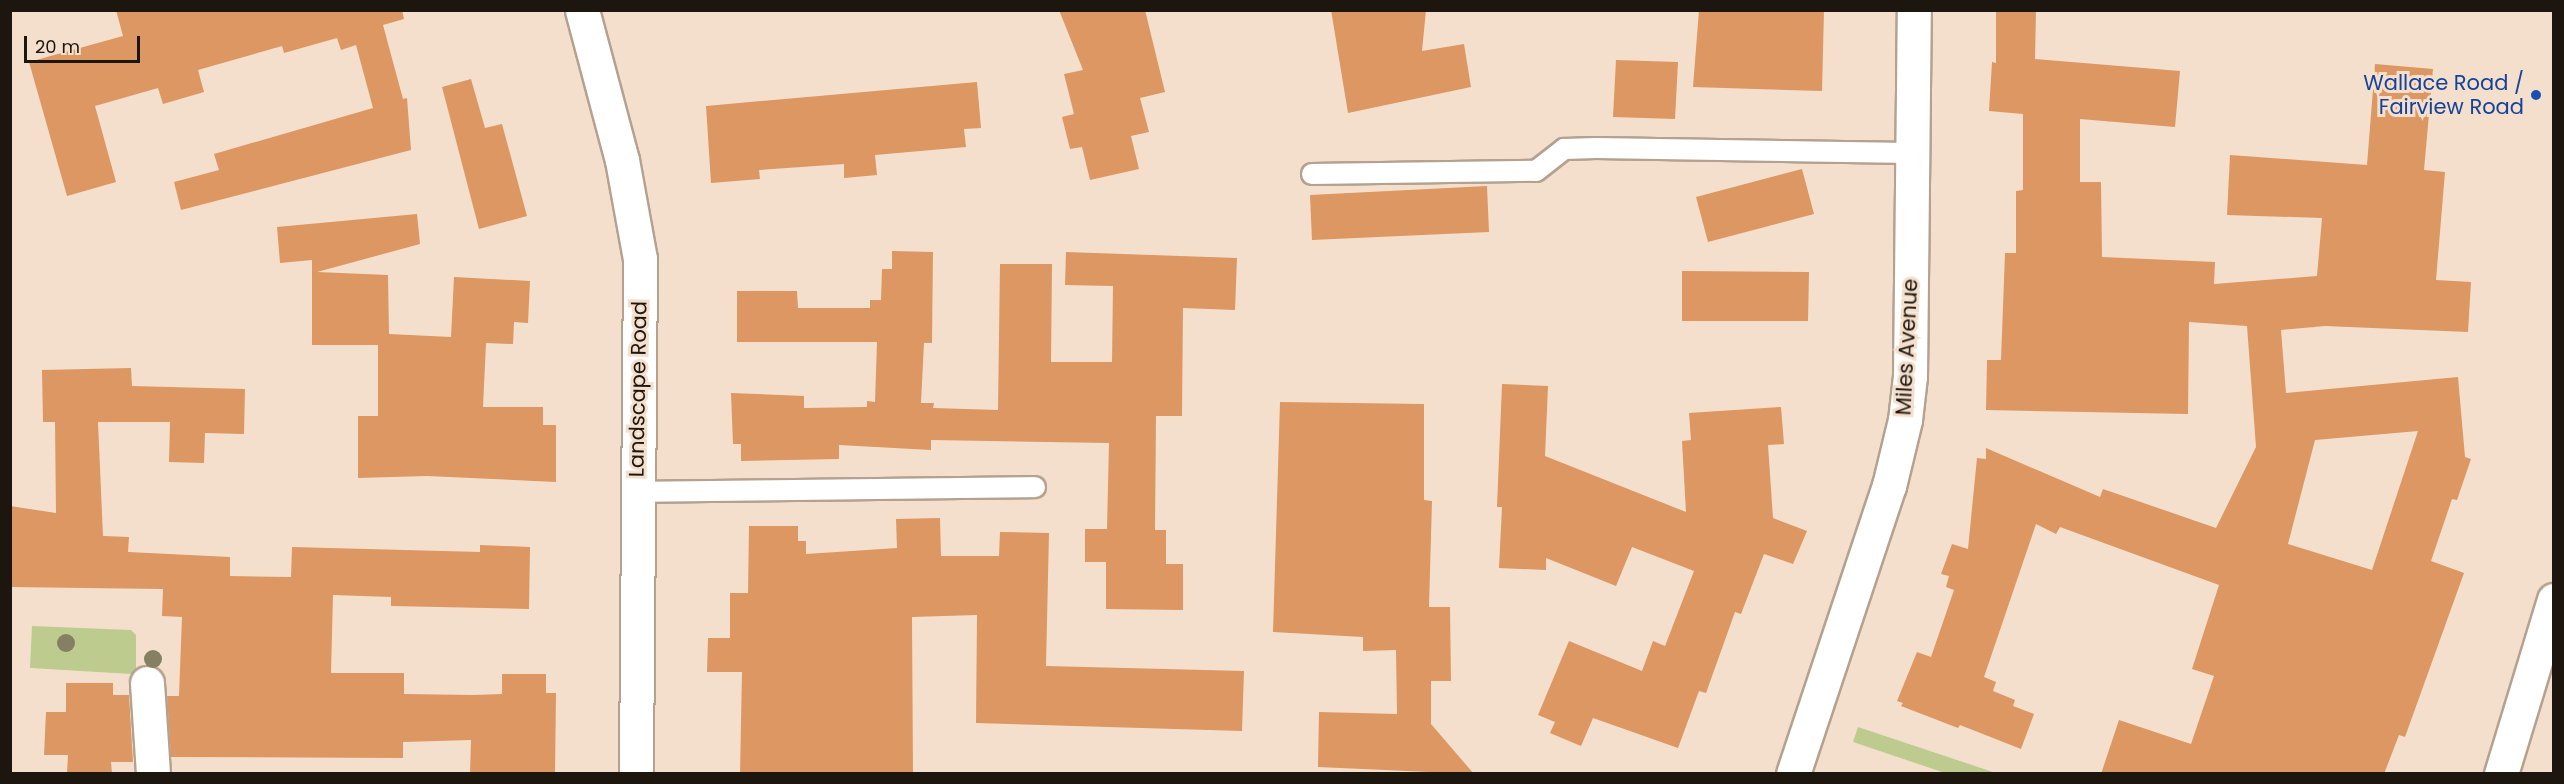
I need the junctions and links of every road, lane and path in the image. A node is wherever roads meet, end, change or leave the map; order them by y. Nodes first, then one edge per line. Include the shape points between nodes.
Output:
1 (582, 10) edge
2 (1914, 10) edge
3 (1912, 153) junction
4 (1312, 174) dead end
5 (1035, 487) dead end
6 (637, 492) junction
7 (2553, 600) edge
8 (147, 683) dead end
9 (153, 774) edge
10 (636, 774) edge
11 (1793, 774) edge
12 (2501, 774) edge

1 - 6 street, Landscape Road via 622,160 640,259
2 - 3 street, Miles Avenue
3 - 4 lane via 1564,149 1536,171
3 - 11 street, Miles Avenue via 1910,376 1905,420 1889,486
5 - 6 lane
6 - 10 street, Landscape Road
7 - 12 street
8 - 9 street

